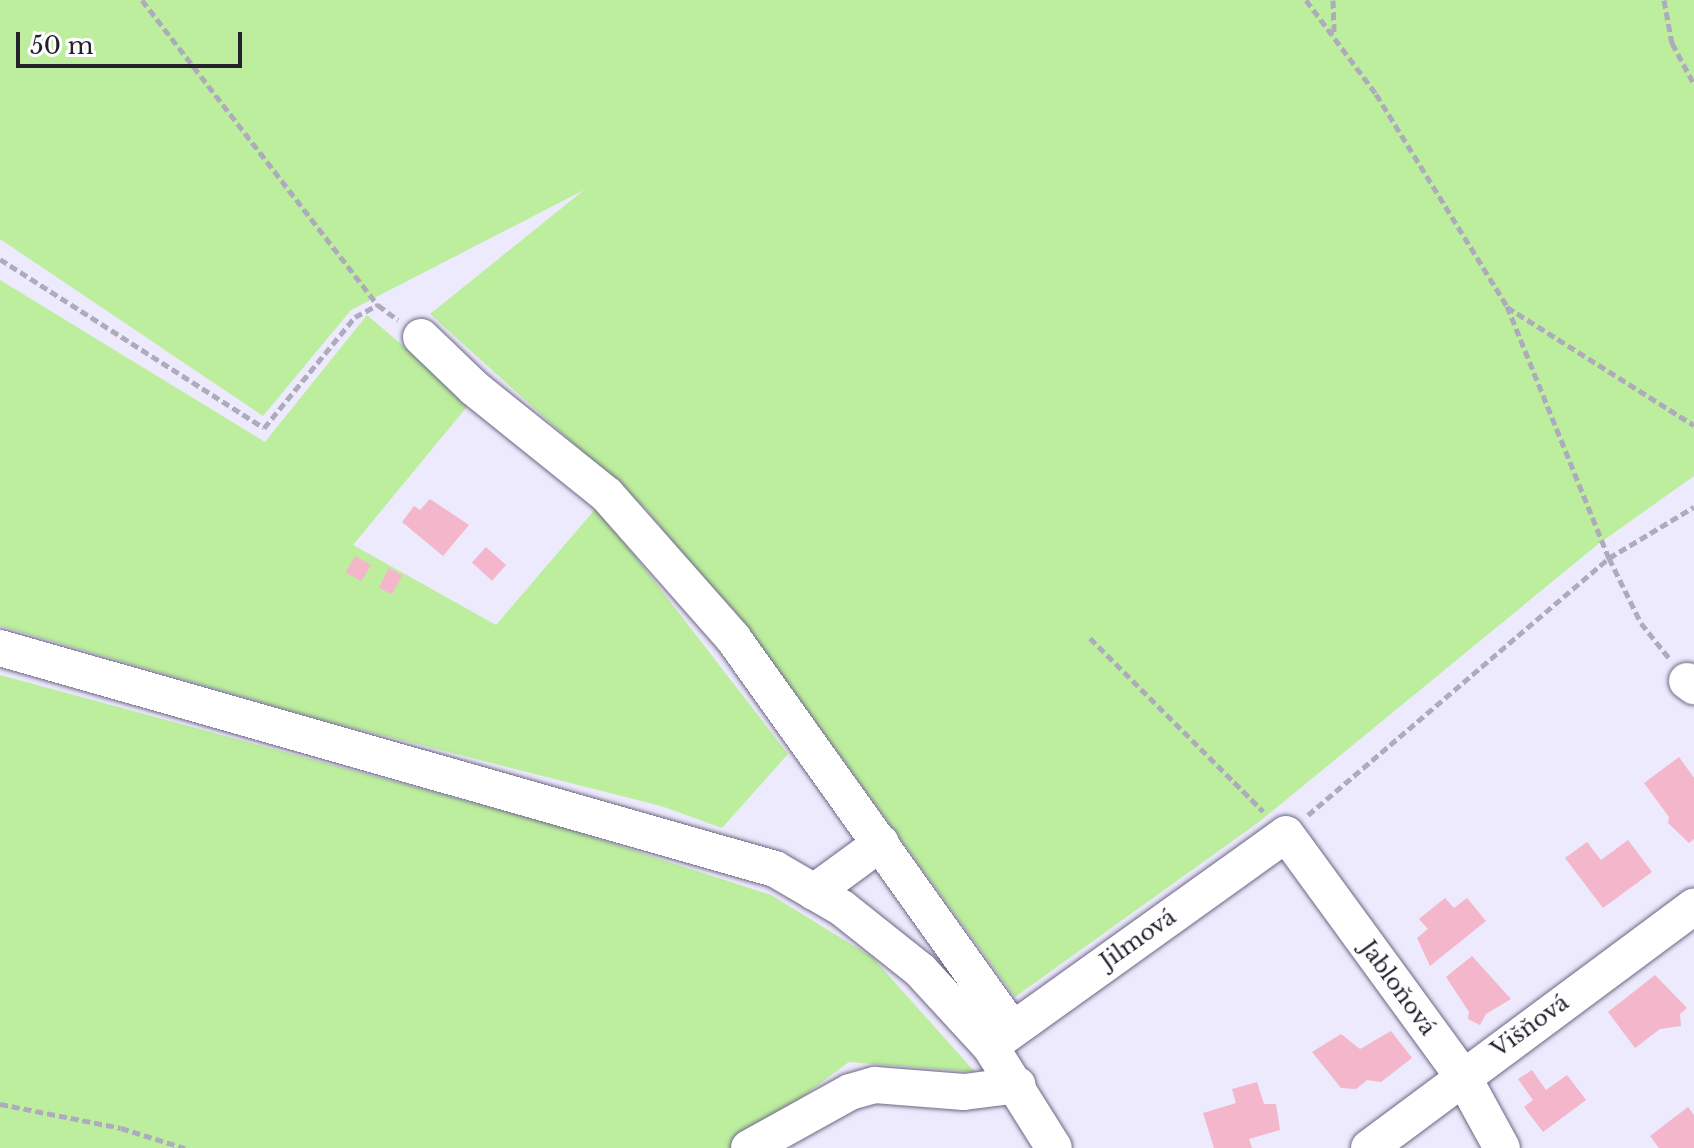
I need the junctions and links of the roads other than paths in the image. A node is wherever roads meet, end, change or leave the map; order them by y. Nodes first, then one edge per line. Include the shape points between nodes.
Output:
1 (421, 337) road end
2 (0, 648) edge
3 (1286, 834) joint
4 (881, 843) junction
5 (814, 892) junction
6 (1694, 907) edge
7 (1001, 1037) junction
8 (1462, 1075) junction
9 (1018, 1085) junction
10 (749, 1148) edge
11 (1054, 1148) edge
12 (1369, 1148) edge
13 (1502, 1148) edge

1 - 4 street via 474,388 607,495 733,638
2 - 5 street via 775,869
3 - 7 street, Jilmová
3 - 8 street, Jabloňová
4 - 5 street
4 - 7 street
5 - 7 street
6 - 8 street, Višňová
7 - 9 street
8 - 12 street, Višňová
8 - 13 street, Jabloňová
9 - 10 street via 964,1092 875,1085 850,1092
9 - 11 street

